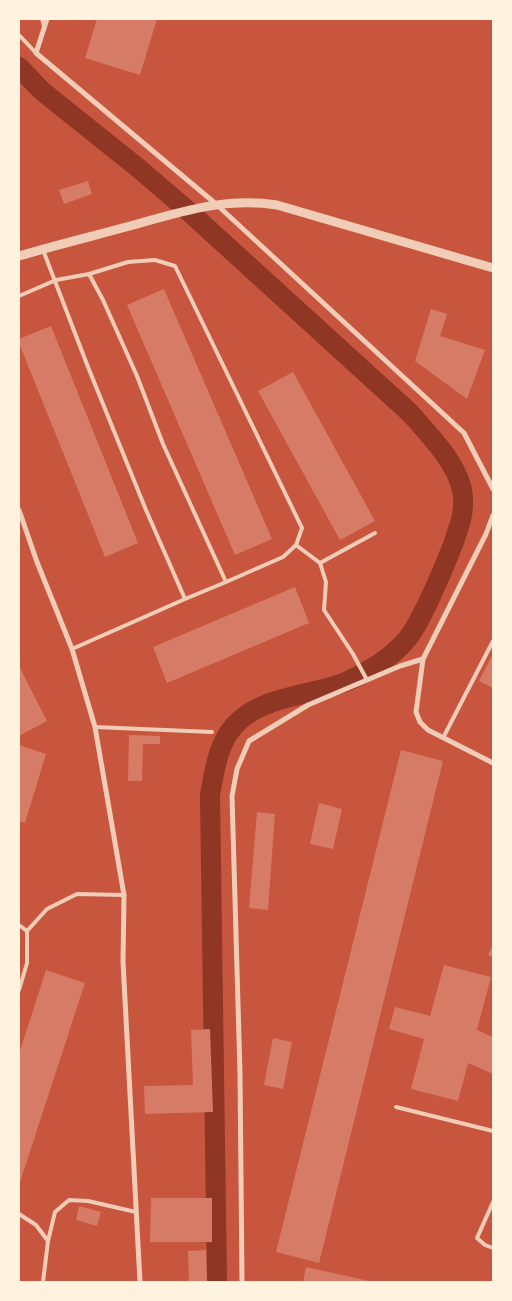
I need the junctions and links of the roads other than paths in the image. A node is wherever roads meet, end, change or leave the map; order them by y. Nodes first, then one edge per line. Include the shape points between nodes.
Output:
1 (42, 19) edge
2 (47, 19) edge
3 (44, 26) junction
4 (19, 35) edge
5 (36, 53) junction
6 (216, 204) junction
7 (43, 249) junction
8 (19, 256) edge
9 (493, 268) edge
10 (89, 274) junction
11 (56, 280) junction
12 (19, 296) edge
13 (493, 489) edge
14 (19, 510) edge
15 (493, 515) edge
16 (375, 533) dead end
17 (296, 545) junction
18 (320, 563) junction
19 (226, 582) junction
20 (185, 599) junction
21 (493, 640) edge
22 (72, 649) junction
23 (423, 659) junction
24 (367, 680) junction
25 (95, 727) junction
26 (212, 732) dead end
27 (443, 738) junction
28 (493, 763) edge
29 (124, 895) junction
30 (19, 925) edge
31 (27, 931) junction
32 (19, 990) edge
33 (396, 1106) dead end
34 (493, 1131) edge
35 (493, 1202) edge
36 (136, 1212) junction
37 (19, 1214) edge
38 (48, 1241) junction
39 (493, 1248) edge
40 (44, 1282) edge
41 (140, 1282) edge
42 (242, 1282) edge

1 - 3 lane
2 - 3 street
3 - 5 street
4 - 5 lane
5 - 6 street
6 - 7 street
6 - 9 street via 260,202 278,205
6 - 13 street via 464,432
7 - 8 street
7 - 11 lane
10 - 11 lane
10 - 17 lane via 128,262 155,260 175,266 302,528
10 - 19 lane
11 - 12 lane
11 - 20 lane via 88,367
14 - 22 street
15 - 23 street
16 - 18 lane
17 - 18 lane
17 - 19 lane via 283,557
18 - 24 lane via 326,582 324,610
19 - 20 lane
20 - 22 lane
21 - 27 lane
22 - 25 street
23 - 24 street
23 - 27 street via 416,712 428,730
24 - 42 street via 308,705 249,741 237,770 232,796
25 - 26 lane
25 - 29 street
27 - 28 street
29 - 31 lane via 77,894 47,909
29 - 36 street via 123,962
30 - 31 lane
31 - 32 lane via 27,963
33 - 34 lane
35 - 39 lane via 477,1238
36 - 38 lane via 69,1200 56,1212
36 - 41 street
37 - 38 lane via 36,1225
38 - 40 lane

